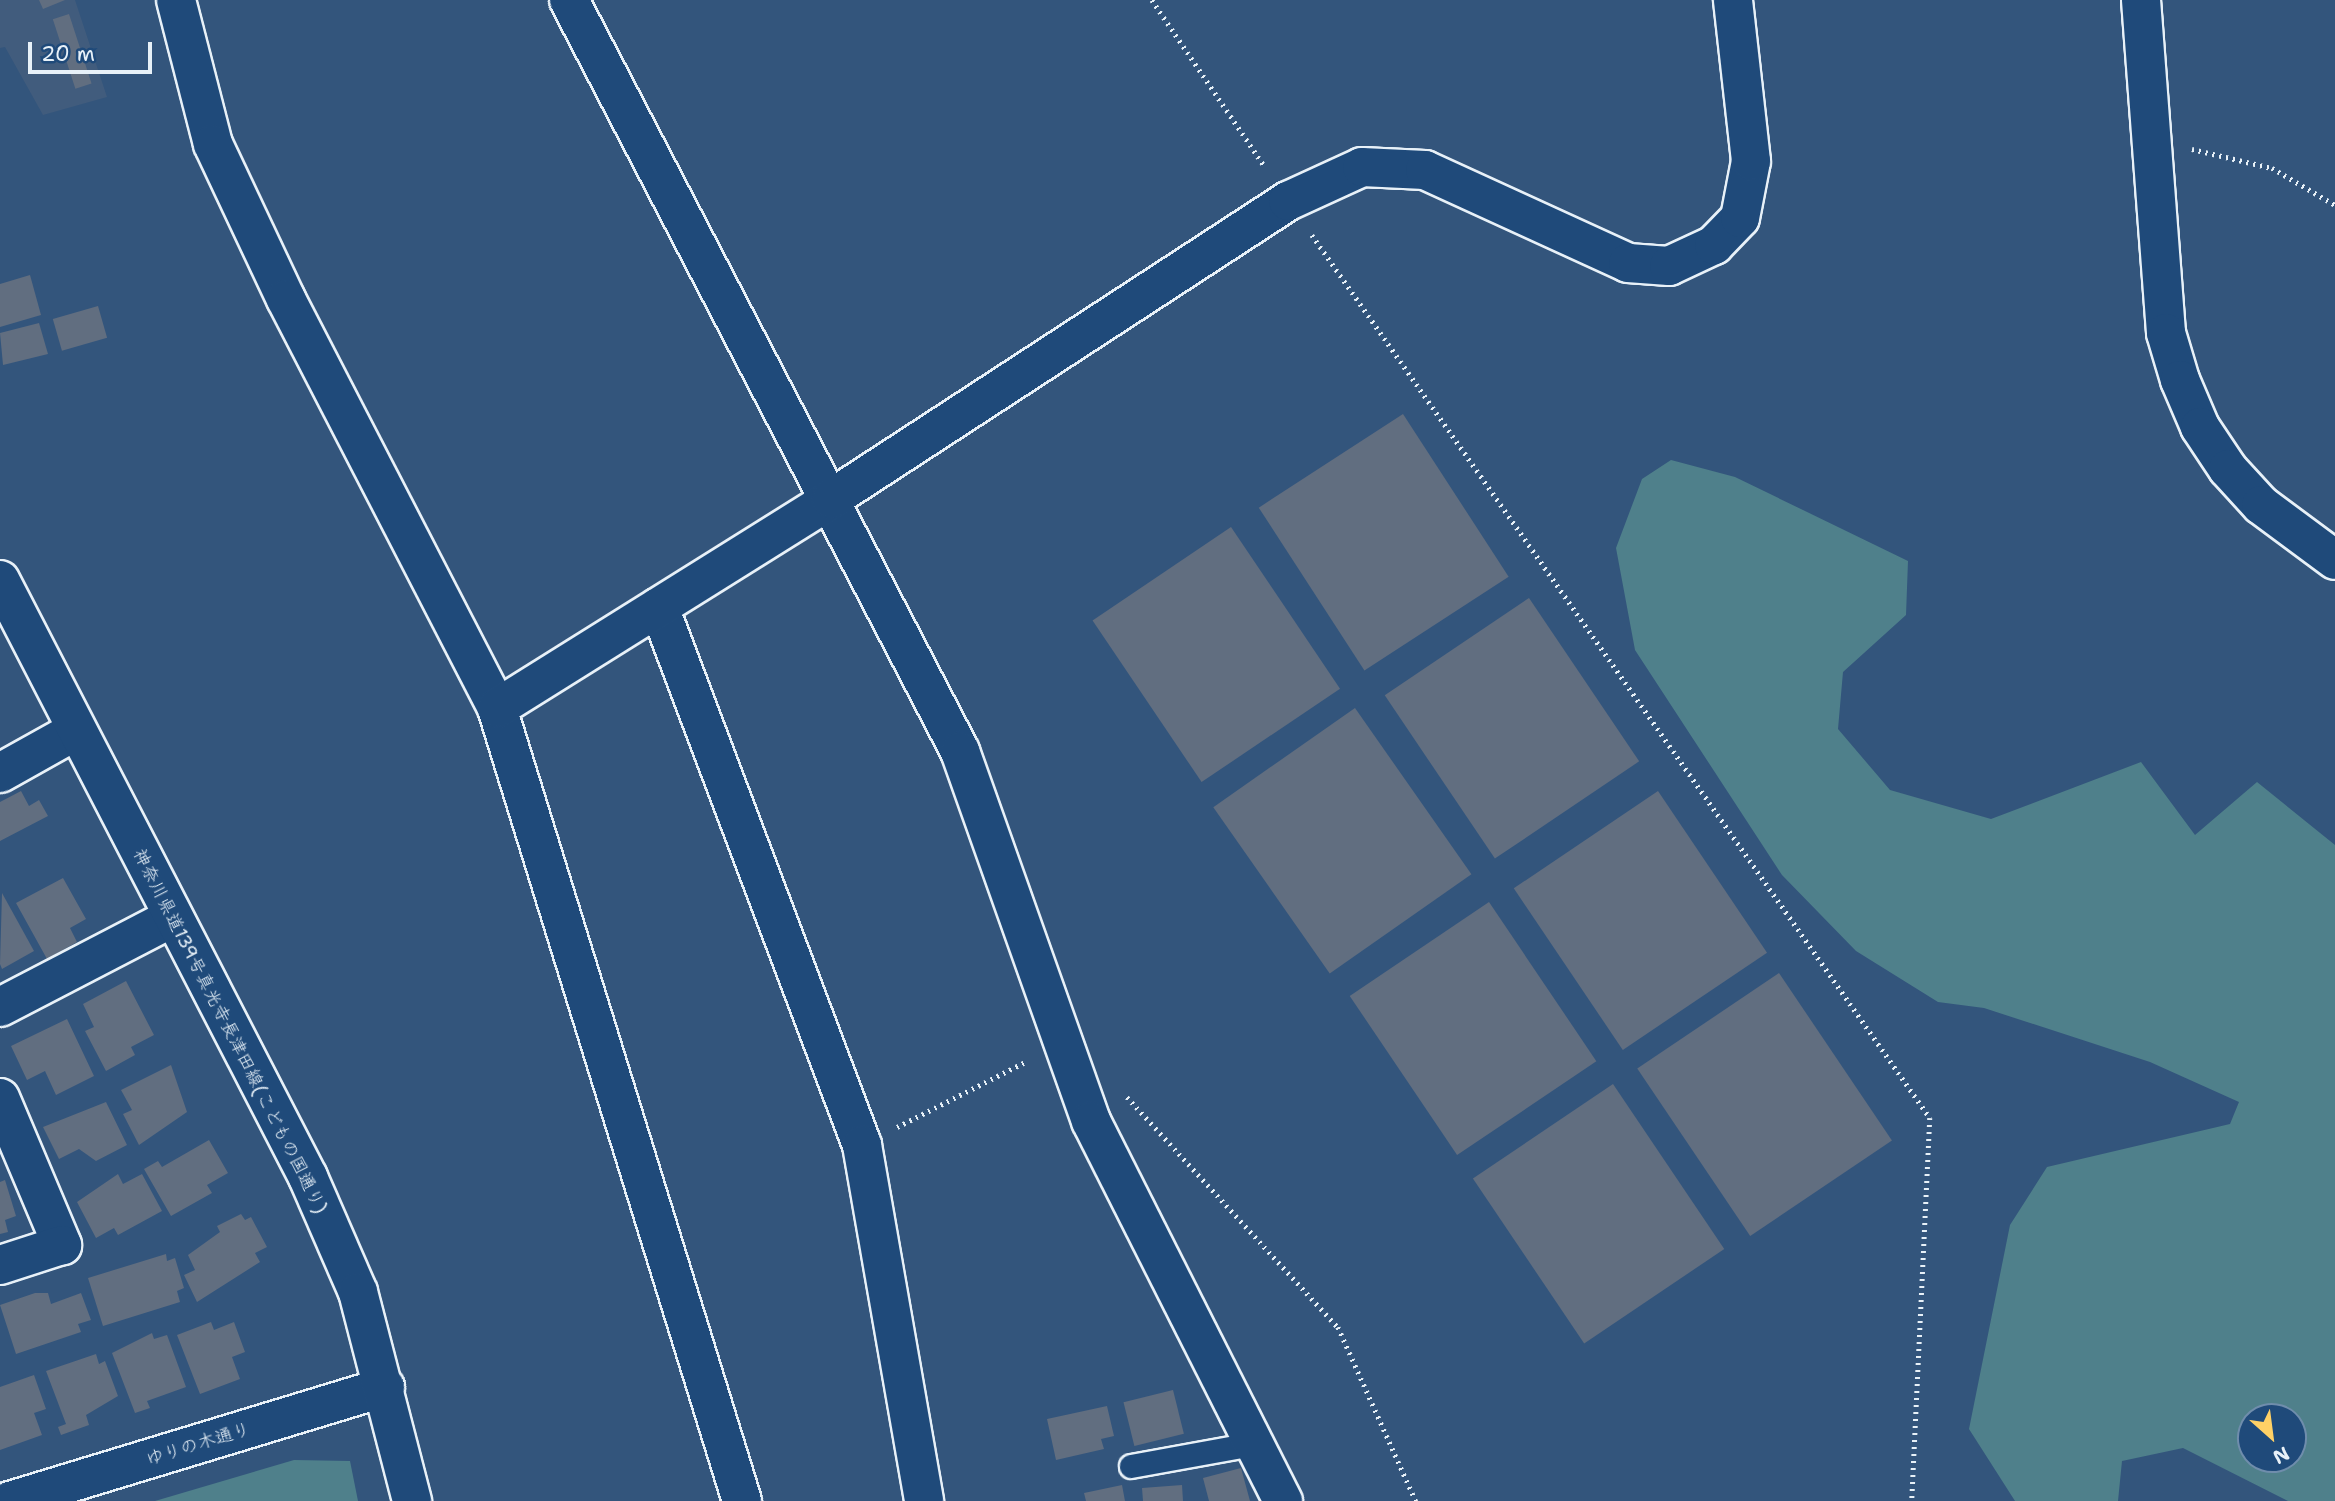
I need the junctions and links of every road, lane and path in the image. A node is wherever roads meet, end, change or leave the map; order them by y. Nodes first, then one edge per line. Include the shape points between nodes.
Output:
1 (176, 0) edge
2 (569, 0) edge
3 (1152, 0) edge
4 (1733, 0) edge
5 (2141, 0) edge
6 (2155, 137) junction
7 (1288, 201) junction
8 (2335, 205) edge
9 (831, 499) junction
10 (2335, 561) edge
11 (0, 580) edge
12 (659, 607) junction
13 (498, 708) junction
14 (75, 731) junction
15 (0, 773) edge
16 (173, 918) junction
17 (0, 1007) edge
18 (0, 1098) edge
19 (0, 1265) edge
20 (385, 1387) junction
21 (1258, 1443) junction
22 (1131, 1466) dead end
23 (10, 1501) edge
24 (412, 1501) edge
25 (742, 1501) edge
26 (924, 1501) edge
27 (1283, 1501) edge
28 (1912, 1501) edge

1 - 13 street via 213,145 286,299
2 - 9 street
3 - 7 path
4 - 7 street via 1751,161 1740,218 1714,245 1669,265 1628,263 1425,170 1362,167
5 - 6 street
6 - 8 path via 2272,168
6 - 10 street via 2166,333 2180,380 2200,427 2228,469 2261,505
7 - 9 street
7 - 28 path via 1930,1118
9 - 12 street
9 - 21 street via 960,751 1091,1121
11 - 14 street, 神奈川県道139号真光寺長津田線(こどもの国通り)
12 - 13 street
12 - 26 street via 862,1145
13 - 25 street
14 - 15 street
14 - 16 street, 神奈川県道139号真光寺長津田線(こどもの国通り)
16 - 17 street
16 - 20 street, 神奈川県道139号真光寺長津田線(こどもの国通り) via 308,1177 358,1292
18 - 19 street via 62,1245
20 - 23 street, ゆりの木通り
20 - 24 street, 神奈川県道139号真光寺長津田線(こどもの国通り)
21 - 22 lane
21 - 27 street

